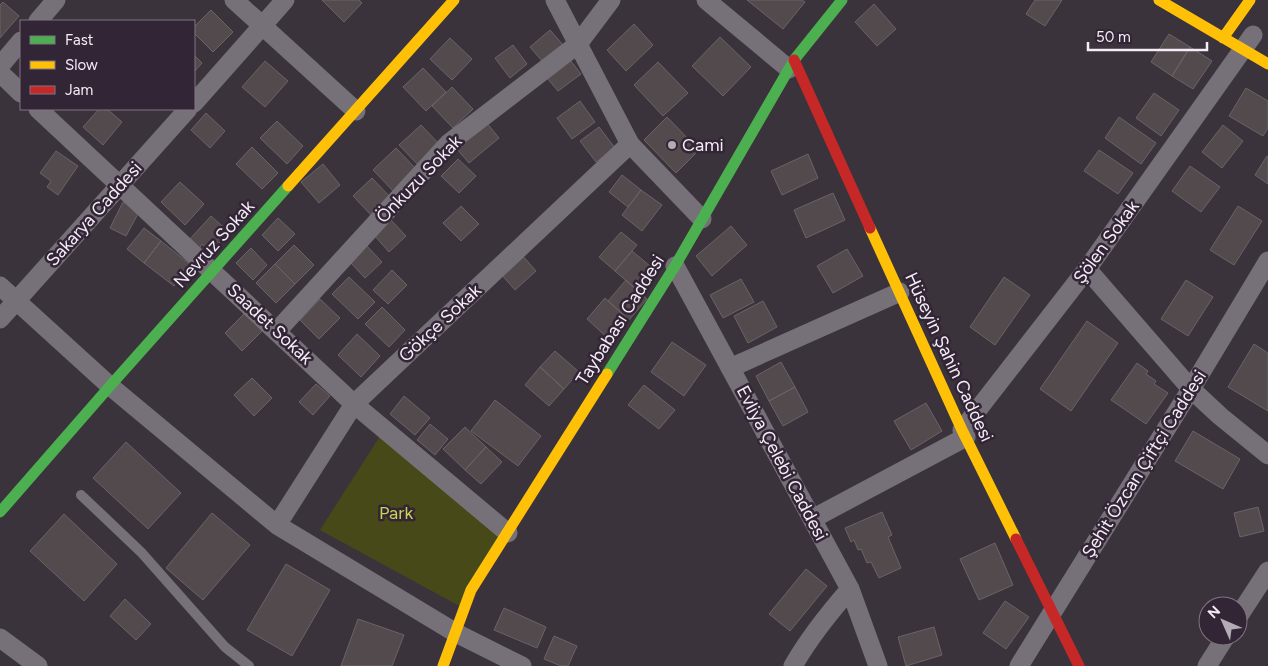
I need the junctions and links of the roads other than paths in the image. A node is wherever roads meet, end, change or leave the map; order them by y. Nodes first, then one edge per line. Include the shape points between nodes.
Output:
1 (56, 0) edge
2 (234, 0) edge
3 (285, 0) edge
4 (454, 0) edge
5 (555, 0) edge
6 (611, 0) edge
7 (706, 0) edge
8 (842, 0) edge
9 (1159, 0) edge
10 (1250, 0) edge
11 (39, 20) edge
12 (262, 26) junction
13 (1243, 32) junction
14 (1224, 38) junction
15 (20, 42) edge
16 (578, 44) junction
17 (1268, 64) edge
18 (792, 65) junction
19 (0, 66) edge
20 (0, 73) edge
21 (20, 92) edge
22 (195, 101) edge
23 (39, 110) edge
24 (187, 110) edge
25 (356, 111) junction
26 (630, 144) junction
27 (120, 185) junction
28 (702, 219) junction
29 (1268, 260) edge
30 (675, 266) junction
31 (1087, 269) junction
32 (213, 271) junction
33 (0, 286) edge
34 (900, 292) junction
35 (16, 301) junction
36 (0, 319) edge
37 (277, 331) junction
38 (730, 368) junction
39 (110, 386) junction
40 (1191, 389) junction
41 (354, 404) junction
42 (964, 433) junction
43 (1268, 455) edge
44 (81, 495) dead end
45 (0, 512) edge
46 (812, 519) junction
47 (278, 525) junction
48 (508, 533) junction
49 (1268, 571) edge
50 (850, 589) junction
51 (1248, 602) edge
52 (1052, 612) junction
53 (456, 633) junction
54 (0, 638) edge
55 (1220, 646) edge
56 (38, 666) edge
57 (249, 666) edge
58 (443, 666) edge
59 (522, 666) edge
60 (793, 666) edge
61 (878, 666) edge
62 (1019, 666) edge
63 (1079, 666) edge
64 (1207, 666) edge

1 - 11 street
2 - 12 street
3 - 12 street
4 - 25 street, Nevruz Sokak
5 - 16 street
6 - 16 street, Önkuzu Sokak
7 - 18 street
8 - 18 street, Taybabası Caddesi
9 - 14 street
10 - 13 street
12 - 22 street
12 - 25 street
13 - 14 street
13 - 14 street
13 - 17 street
13 - 31 street, Şölen Sokak
15 - 19 street
16 - 26 street
16 - 37 street, Önkuzu Sokak via 449,143
18 - 28 street, Taybabası Caddesi
18 - 34 street, Hüseyin Şahin Caddesi
20 - 21 street
23 - 27 street, Saadet Sokak
24 - 27 street, Sakarya Caddesi
25 - 32 street, Nevruz Sokak
26 - 28 street
26 - 41 street, Gökçe Sokak
27 - 32 street, Saadet Sokak
27 - 35 street, Sakarya Caddesi
28 - 30 street, Taybabası Caddesi
29 - 40 street, Şehit Özcan Çiftçi Caddesi
30 - 38 street, Evliya Çelebi Caddesi
30 - 48 street, Taybabası Caddesi
31 - 40 street
31 - 42 street, Şölen Sokak
32 - 37 street, Saadet Sokak
32 - 39 street, Nevruz Sokak
33 - 35 street
34 - 38 street
34 - 42 street, Hüseyin Şahin Caddesi
35 - 36 street, Sakarya Caddesi
35 - 39 street
37 - 41 street, Saadet Sokak
38 - 46 street, Evliya Çelebi Caddesi
39 - 45 street, Nevruz Sokak
39 - 47 street
40 - 43 street
40 - 52 street, Şehit Özcan Çiftçi Caddesi
41 - 47 street, Gökçe Sokak
41 - 48 street, Saadet Sokak
42 - 46 street
42 - 52 street, Hüseyin Şahin Caddesi
44 - 57 lane via 141,552 224,647
46 - 50 street, Evliya Çelebi Caddesi
47 - 53 street
48 - 53 street, Taybabası Caddesi via 471,590
49 - 51 street
50 - 60 street via 815,632
50 - 61 street, Evliya Çelebi Caddesi
52 - 62 street, Şehit Özcan Çiftçi Caddesi
52 - 63 street, Hüseyin Şahin Caddesi
53 - 58 street, Taybabası Caddesi
53 - 59 street
54 - 56 street
55 - 64 street

